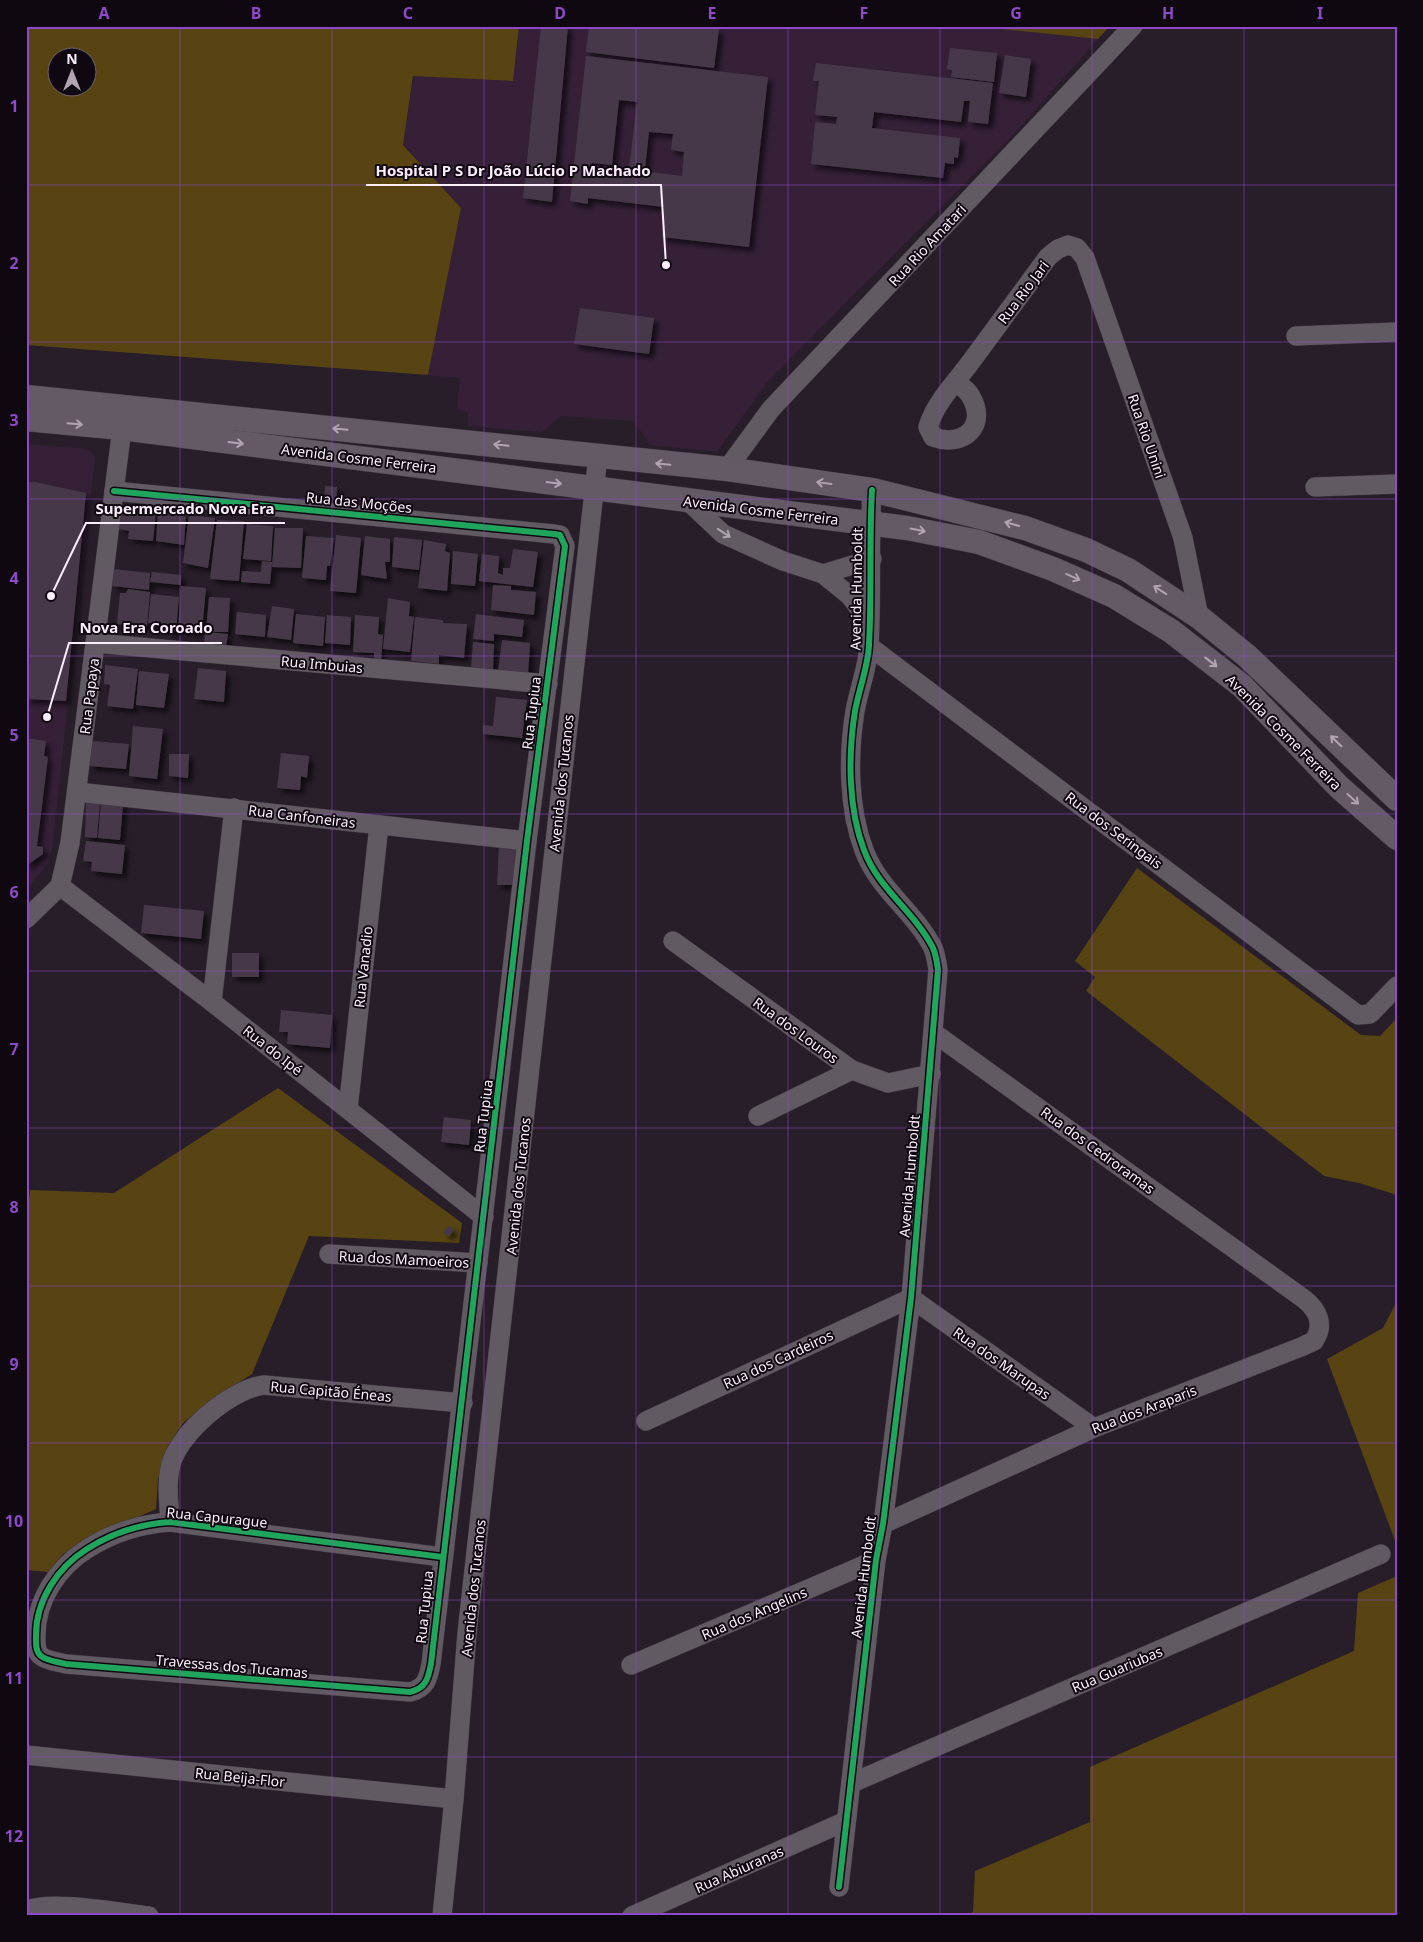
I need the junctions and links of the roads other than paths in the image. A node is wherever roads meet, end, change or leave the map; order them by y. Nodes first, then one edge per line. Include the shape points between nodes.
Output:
1 (1133, 26) edge
2 (1085, 258) joint
3 (1397, 332) edge
4 (1296, 336) dead end
5 (956, 382) dead end
6 (26, 397) edge
7 (26, 419) edge
8 (122, 428) junction
9 (598, 456) junction
10 (727, 469) junction
11 (1397, 484) edge
12 (1315, 487) dead end
13 (593, 488) junction
14 (872, 490) junction
15 (114, 491) junction
16 (688, 501) junction
17 (870, 524) junction
18 (565, 546) joint
19 (872, 559) junction
20 (823, 574) junction
21 (1199, 617) junction
22 (868, 620) junction
23 (95, 643) junction
24 (869, 646) junction
25 (548, 684) junction
26 (77, 792) junction
27 (1397, 799) edge
28 (234, 808) junction
29 (379, 825) junction
30 (1397, 838) edge
31 (527, 841) junction
32 (60, 886) junction
33 (26, 919) edge
34 (672, 941) dead end
35 (1397, 986) edge
36 (212, 1002) junction
37 (934, 1034) junction
38 (852, 1070) junction
39 (931, 1074) junction
40 (348, 1109) junction
41 (758, 1116) dead end
42 (484, 1217) junction
43 (329, 1254) dead end
44 (478, 1263) junction
45 (1261, 1268) joint
46 (911, 1298) junction
47 (463, 1403) junction
48 (646, 1420) dead end
49 (1094, 1428) junction
50 (170, 1522) junction
51 (883, 1524) junction
52 (1381, 1554) dead end
53 (442, 1557) junction
54 (876, 1560) junction
55 (39, 1655) joint
56 (631, 1665) dead end
57 (423, 1687) joint
58 (26, 1755) edge
59 (852, 1783) junction
60 (454, 1799) junction
61 (846, 1821) junction
62 (839, 1887) dead end
63 (26, 1911) edge
64 (149, 1916) edge
65 (442, 1916) edge
66 (632, 1916) edge

1 - 10 street, Rua Rio Amatari via 770,409
2 - 5 street, Rua Rio Jari via 1077,248 1068,244 1048,257
2 - 21 street, Rua Rio Unini via 1183,538
3 - 4 street
9 -> 6 main road, Avenida Cosme Ferreira
7 -> 8 main road, Avenida Cosme Ferreira
8 -> 13 main road, Avenida Cosme Ferreira
8 - 15 street, Rua Papaya
10 -> 9 main road, Avenida Cosme Ferreira
9 - 13 street, Avenida dos Tucanos
14 -> 10 main road, Avenida Cosme Ferreira
11 - 12 street
13 - 16 main road, Avenida Cosme Ferreira
13 - 60 street, Avenida dos Tucanos via 467,1632
14 - 17 street, Avenida Humboldt
21 -> 14 main road, Avenida Cosme Ferreira via 1128,570 1086,550 1025,528
15 - 18 street, Rua das Moções via 554,534 560,535
15 - 23 street, Rua Papaya
16 - 17 main road, Avenida Cosme Ferreira
16 -> 20 street via 723,534 783,561
17 - 19 street, Avenida Humboldt
17 -> 30 main road, Avenida Cosme Ferreira via 979,542 1053,568 1114,596 1171,630 1242,686 1339,787
18 - 25 street, Rua Tupiua
19 - 20 street
19 - 22 street, Avenida Humboldt
20 - 22 street via 850,596
27 -> 21 main road, Avenida Cosme Ferreira via 1247,656
22 - 24 street, Avenida Humboldt
23 - 25 street, Rua Imbuias
23 - 26 street, Rua Papaya
24 - 35 street, Rua dos Seringais via 1358,1015 1370,1014
24 - 37 street, Avenida Humboldt via 855,712 851,775 854,810 863,849 876,876 918,924 934,950 938,970
25 - 31 street, Rua Tupiua
26 - 28 street, Rua Canfoneiras
26 - 32 street, Rua Papaya
28 - 29 street, Rua Canfoneiras
28 - 36 street
29 - 31 street, Rua Canfoneiras
29 - 40 street, Rua Vanadio
31 - 42 street, Rua Tupiua
32 - 33 street
32 - 36 street, Rua do Ipé
34 - 38 street, Rua dos Louros
36 - 40 street, Rua do Ipé
37 - 39 street, Avenida Humboldt
37 - 45 street, Rua dos Cedroramas
38 - 39 street, Rua dos Louros via 888,1083
38 - 41 street
39 - 46 street, Avenida Humboldt
40 - 42 street, Rua do Ipé
42 - 44 street, Rua Tupiua
43 - 44 street, Rua dos Mamoeiros
44 - 47 street, Rua Tupiua
45 - 49 street, Rua dos Araparis via 1316,1311 1320,1327 1314,1341
46 - 48 street, Rua dos Cardeiros
46 - 49 street, Rua dos Marupas
46 - 51 street, Avenida Humboldt
47 - 50 street, Rua Capitão Éneas via 264,1385 247,1388 201,1421 174,1456 170,1466
47 - 53 street, Rua Tupiua
49 - 51 street, Rua dos Araparis
50 - 53 street, Rua Capurague
50 - 55 street, Rua Capurague via 127,1530 85,1550 60,1573 45,1593 40,1610 36,1631
51 - 54 street, Avenida Humboldt
52 - 59 street, Rua Guariubas
53 - 57 street, Rua Tupiua via 431,1664
54 - 56 street, Rua dos Angelins
54 - 59 street, Avenida Humboldt
55 - 57 street, Travessas dos Tucamas via 66,1664 231,1679 410,1692
58 - 60 street, Rua Beija-Flor
59 - 61 street, Avenida Humboldt
60 - 65 street, Avenida dos Tucanos
61 - 62 street, Avenida Humboldt
61 - 66 street, Rua Abiuranas
63 - 64 street via 39,1907 75,1908

